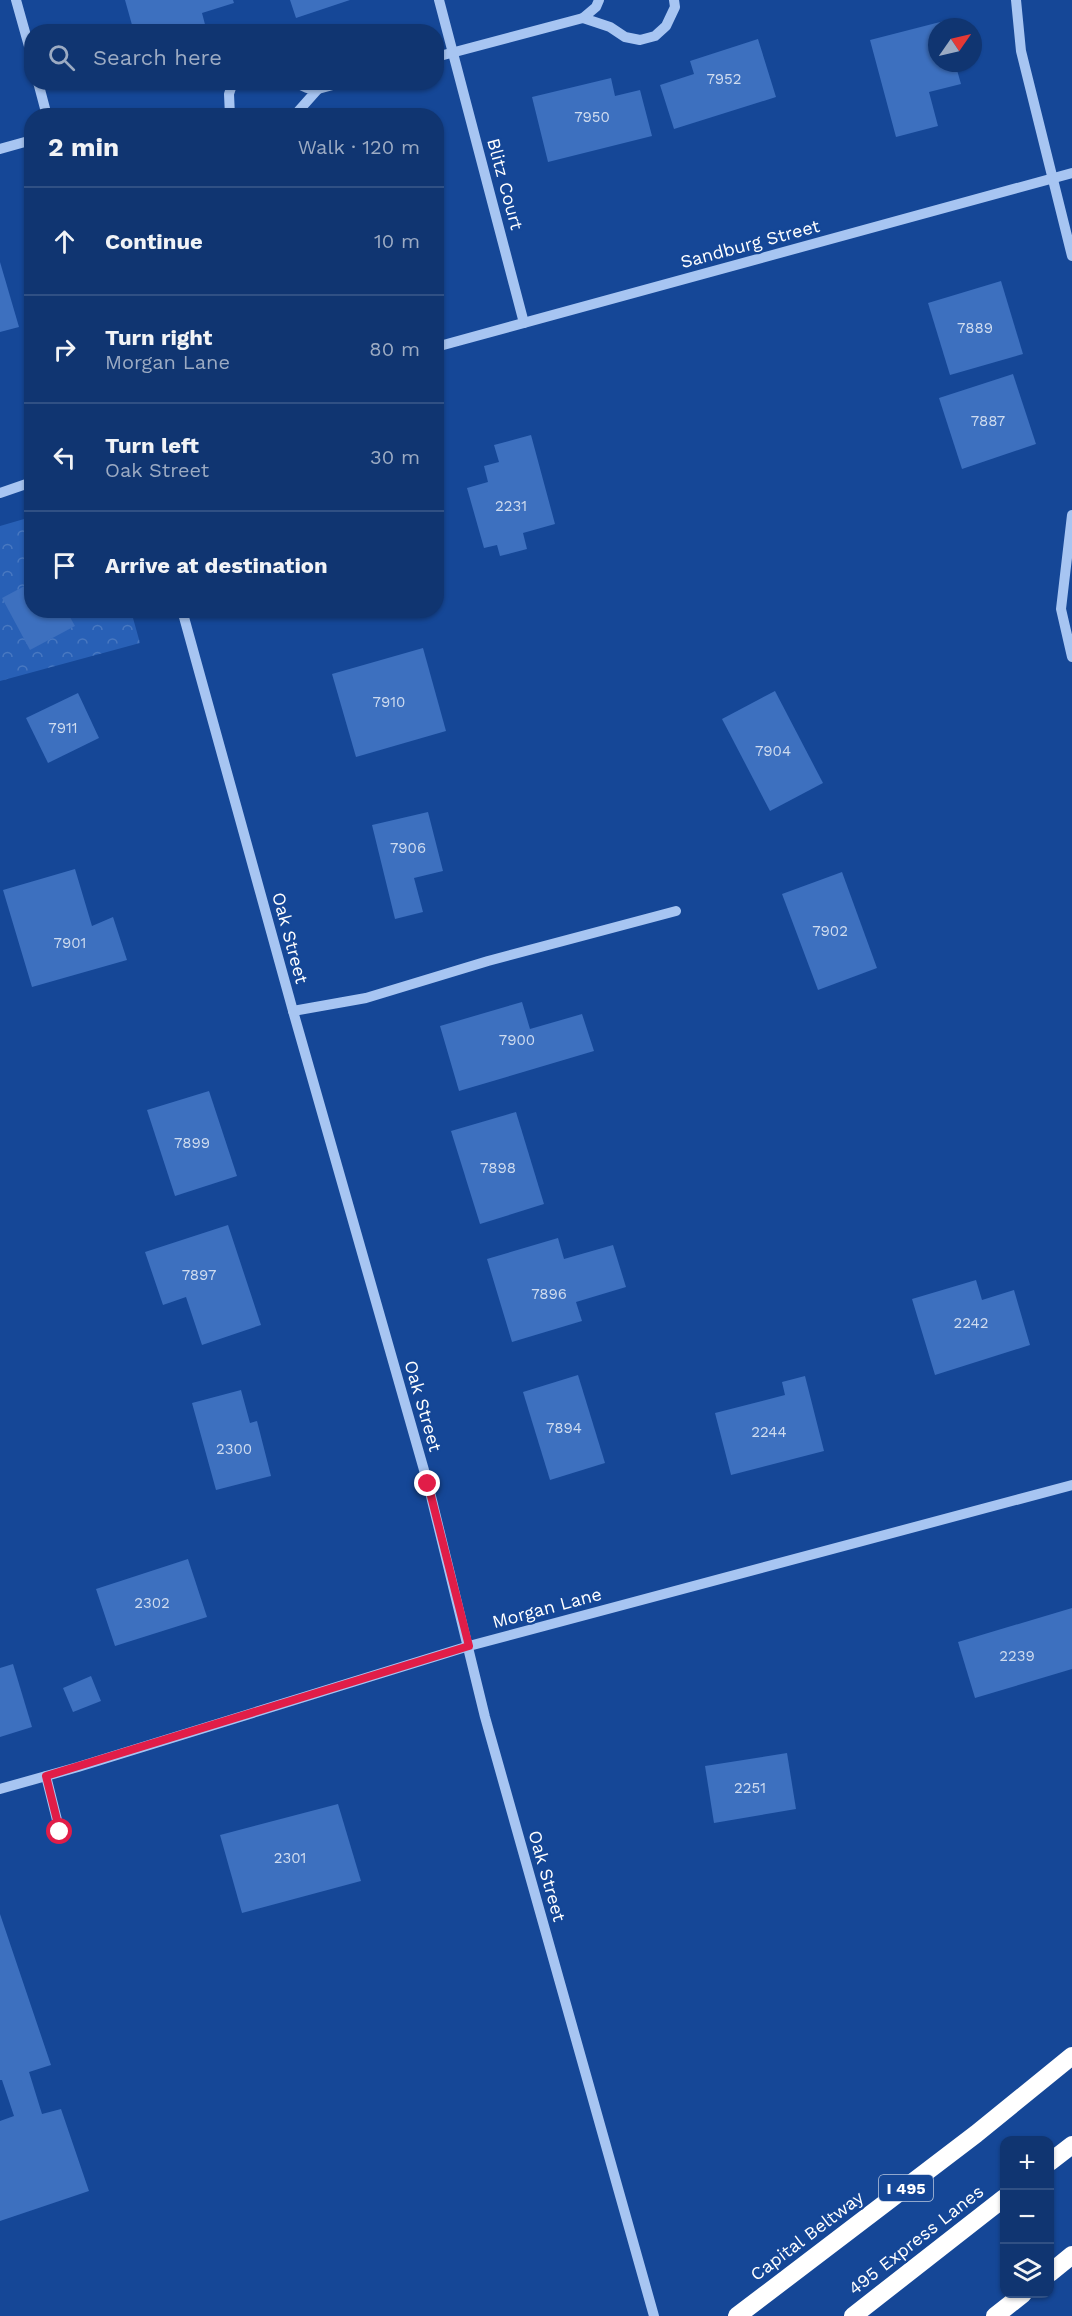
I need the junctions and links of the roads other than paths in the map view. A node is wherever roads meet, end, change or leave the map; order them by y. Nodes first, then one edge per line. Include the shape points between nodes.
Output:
1 (16, 0) edge
2 (439, 0) edge
3 (599, 0) edge
4 (674, 0) edge
5 (1016, 0) edge
6 (583, 18) junction
7 (24, 28) edge
8 (453, 53) junction
9 (444, 55) edge
10 (40, 90) edge
11 (230, 90) edge
12 (317, 90) edge
13 (45, 108) edge
14 (230, 108) edge
15 (301, 108) edge
16 (24, 142) edge
17 (0, 148) edge
18 (1072, 173) edge
19 (1051, 178) junction
20 (1072, 256) edge
21 (524, 323) junction
22 (444, 345) edge
23 (24, 485) edge
24 (0, 493) edge
25 (1072, 514) edge
26 (184, 618) edge
27 (1072, 657) edge
28 (676, 911) dead end
29 (293, 1011) junction
30 (1072, 1485) edge
31 (469, 1646) junction
32 (46, 1776) junction
33 (0, 1789) edge
34 (60, 1832) dead end
35 (1072, 2056) edge
36 (1072, 2145) edge
37 (1054, 2159) edge
38 (1000, 2202) edge
39 (1072, 2255) edge
40 (1054, 2270) edge
41 (1018, 2298) edge
42 (654, 2316) edge
43 (737, 2316) edge
44 (853, 2316) edge
45 (995, 2316) edge

1 - 7 street
2 - 8 street, Blitz Court
3 - 6 street
4 - 6 street via 675,7 666,26 655,36 640,40
5 - 19 street via 1021,51
6 - 8 street
8 - 9 street
8 - 21 street, Blitz Court
10 - 13 street
11 - 14 street
12 - 15 street
16 - 17 street
18 - 19 street, Sandburg Street
19 - 20 street
19 - 21 street, Sandburg Street
21 - 22 street, Sandburg Street
23 - 24 street
25 - 27 street via 1061,609
26 - 29 street, Oak Street
28 - 29 street via 366,998
29 - 31 street, Oak Street via 428,1484
30 - 31 street, Morgan Lane
31 - 32 street, Morgan Lane
31 - 42 street, Oak Street via 488,1728
32 - 33 street, Morgan Lane
32 - 34 street
35 - 43 highway, Capital Beltway / I 495
36 - 37 highway
38 - 44 highway, 495 Express Lanes
39 - 40 highway
41 - 45 highway

